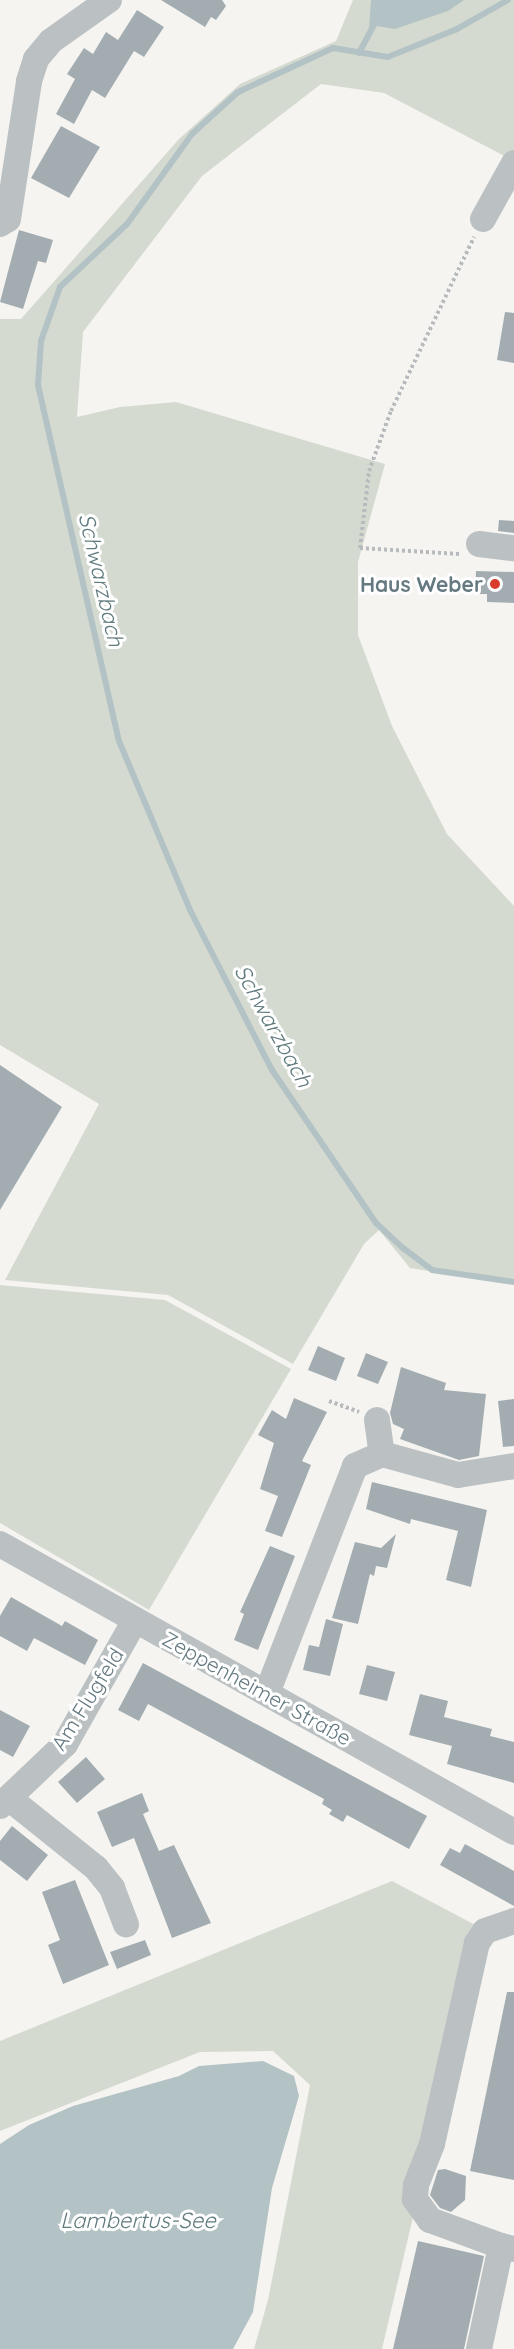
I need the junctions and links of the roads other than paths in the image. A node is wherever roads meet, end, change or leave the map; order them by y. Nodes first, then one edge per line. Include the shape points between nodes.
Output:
1 (109, 0) edge
2 (514, 162) edge
3 (483, 219) road end
4 (0, 224) edge
5 (514, 548) edge
6 (473, 549) road end
7 (377, 1420) road end
8 (382, 1454) junction
9 (514, 1466) edge
10 (0, 1544) edge
11 (134, 1622) junction
12 (267, 1693) junction
13 (5, 1803) edge
14 (514, 1832) edge
15 (514, 1921) edge
16 (126, 1924) dead end
17 (508, 2248) edge
18 (479, 2349) edge

1 - 4 street via 51,41 36,59 29,81 8,219
2 - 3 street
5 - 6 street
7 - 8 street
8 - 9 street via 458,1475
8 - 12 street via 355,1466
10 - 11 street, Zeppenheimer Straße
11 - 12 street, Zeppenheimer Straße
11 - 13 street, Am Flugfeld via 64,1744
12 - 14 street, Zeppenheimer Straße
13 - 16 street, Am Flugfeld via 96,1869 112,1888
15 - 17 street via 485,1931 477,1943 432,2144 416,2185 415,2199 430,2220
17 - 18 street

